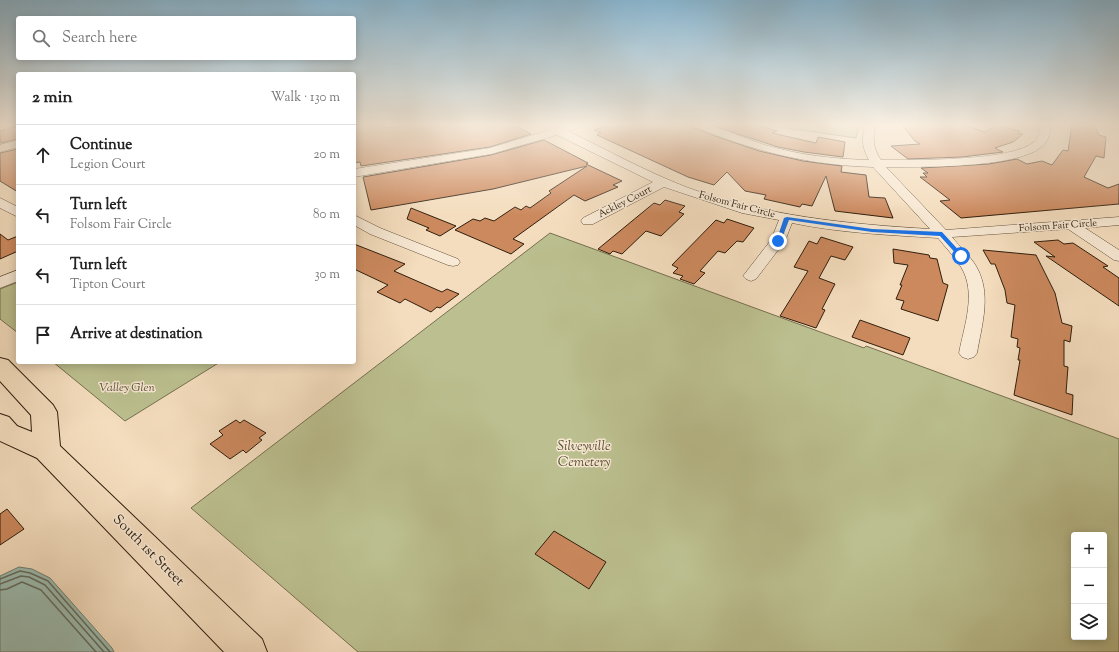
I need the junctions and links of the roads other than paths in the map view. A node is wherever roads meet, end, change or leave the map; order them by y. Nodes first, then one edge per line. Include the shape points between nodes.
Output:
1 (474, 154) edge
2 (606, 154) edge
3 (793, 154) edge
4 (871, 154) edge
5 (1011, 154) edge
6 (877, 164) junction
7 (356, 173) edge
8 (663, 182) junction
9 (16, 199) edge
10 (1, 203) edge
11 (16, 212) edge
12 (787, 218) junction
13 (356, 220) edge
14 (588, 221) dead end
15 (1119, 221) edge
16 (1072, 225) junction
17 (942, 234) junction
18 (1119, 257) edge
19 (453, 262) dead end
20 (16, 266) edge
21 (0, 272) edge
22 (16, 276) edge
23 (751, 276) dead end
24 (0, 283) edge
25 (968, 353) dead end
26 (0, 366) edge
27 (0, 424) edge
28 (47, 450) junction
29 (249, 652) edge

1 - 7 street
2 - 8 street, Folsom Fair Circle
3 - 6 street
4 - 6 street
5 - 6 street via 974,160
6 - 17 street
8 - 12 street, Folsom Fair Circle via 727,204
8 - 14 street, Ackley Court
9 - 10 street
10 - 11 street
12 - 17 street, Folsom Fair Circle via 872,230
12 - 23 street via 778,241
13 - 19 street via 375,231
15 - 16 street, Folsom Fair Circle
16 - 17 street, Folsom Fair Circle
16 - 18 street
17 - 25 street via 969,268 977,289
20 - 21 street
22 - 24 street
26 - 28 main road via 44,412
27 - 28 main road, South 1st Street via 8,433
28 - 29 main road, South 1st Street

